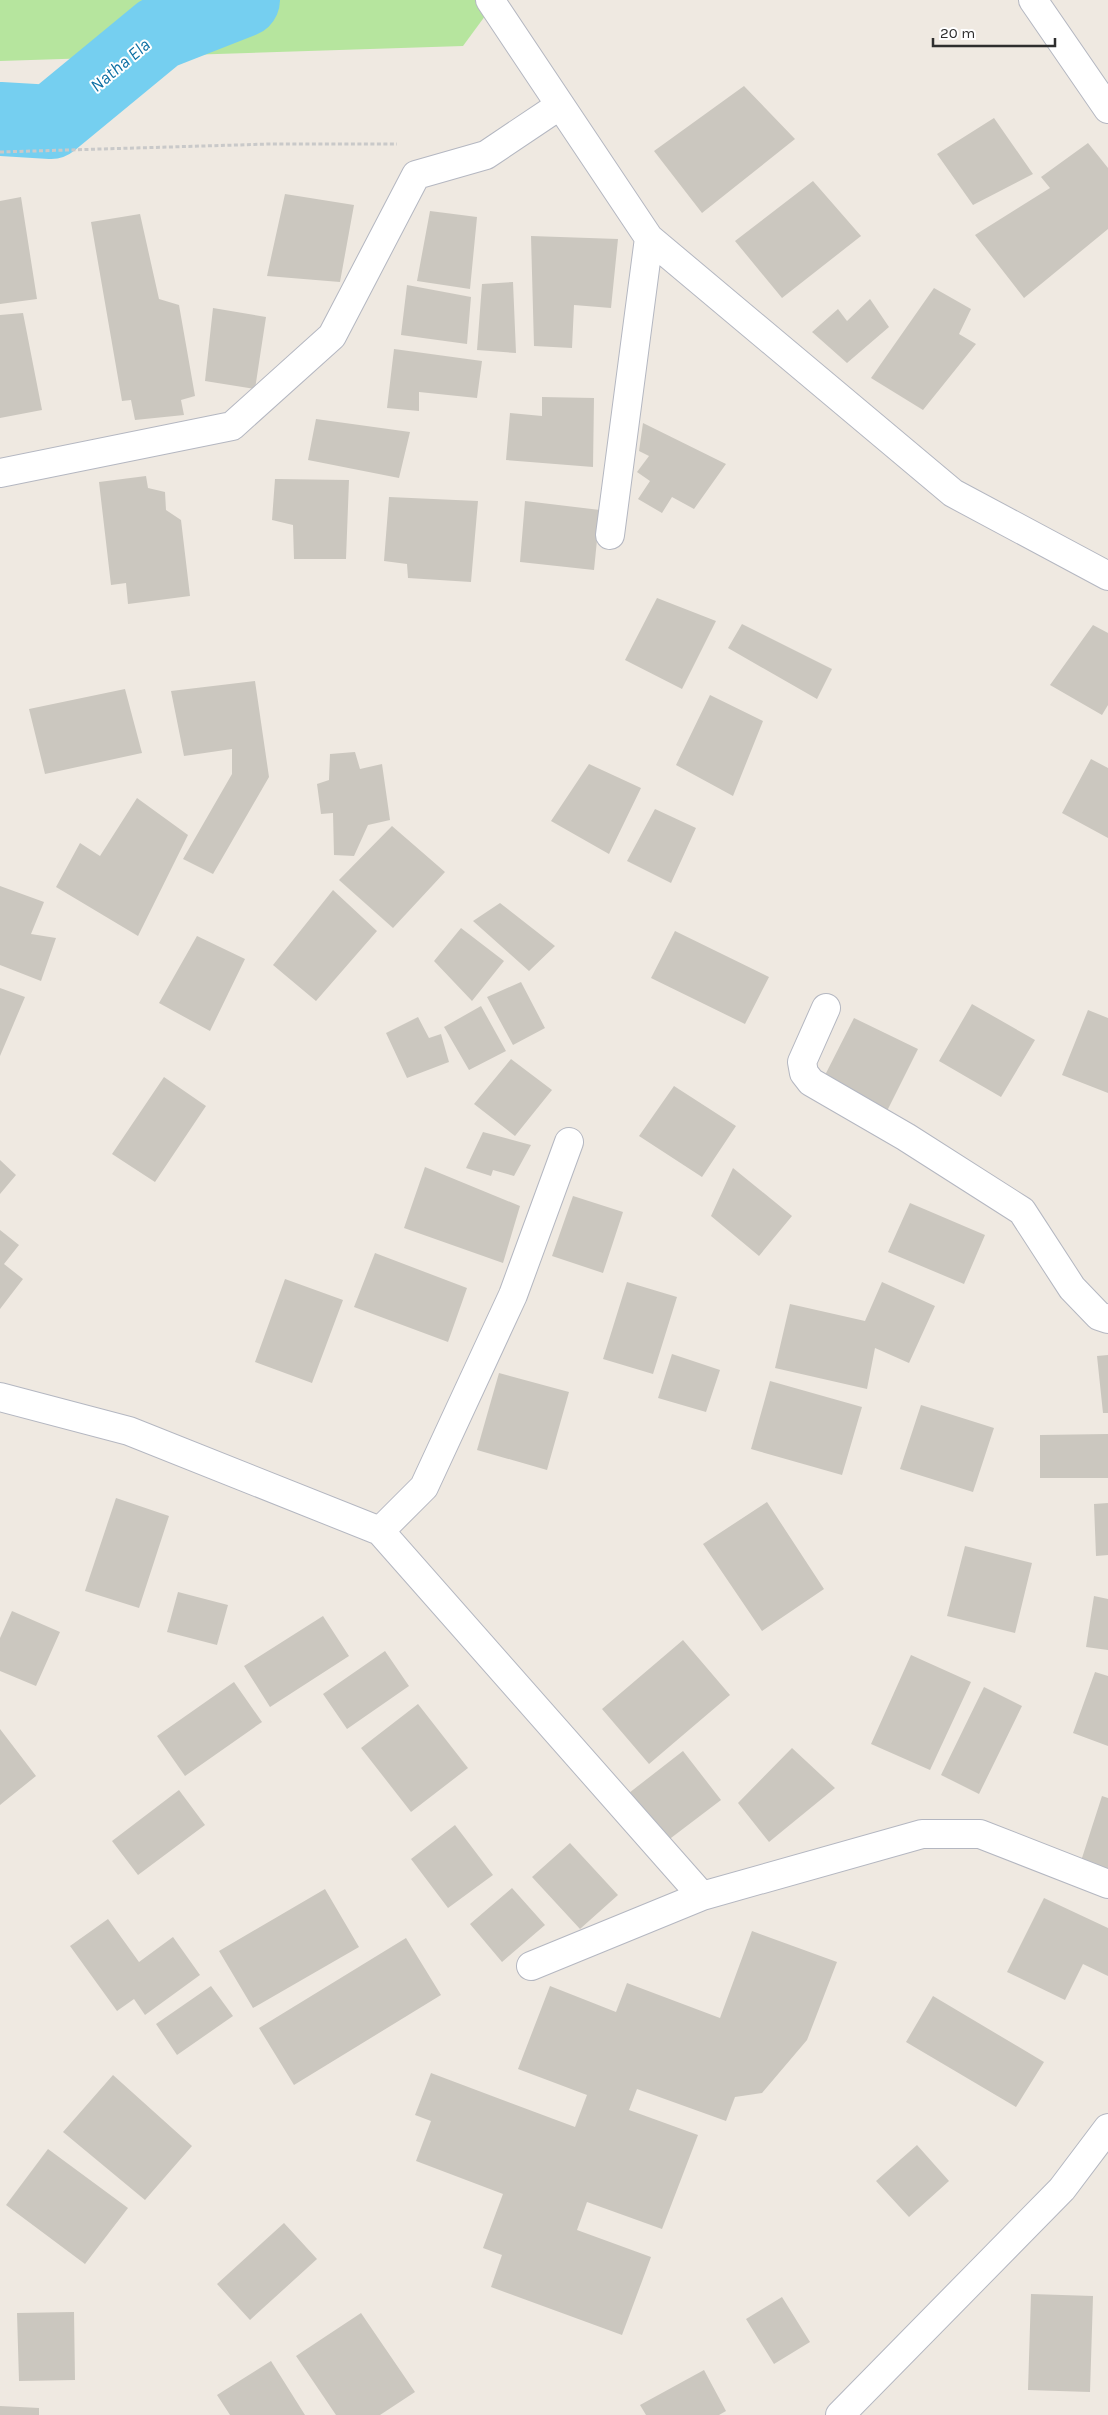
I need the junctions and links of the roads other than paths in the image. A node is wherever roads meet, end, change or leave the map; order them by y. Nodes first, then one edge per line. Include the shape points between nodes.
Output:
1 (490, 0) edge
2 (1033, 0) edge
3 (559, 106) junction
4 (1108, 109) edge
5 (649, 238) junction
6 (0, 472) edge
7 (610, 535) dead end
8 (1108, 576) edge
9 (826, 1008) dead end
10 (568, 1142) dead end
11 (1108, 1318) edge
12 (0, 1397) edge
13 (380, 1531) junction
14 (1108, 1884) edge
15 (702, 1896) junction
16 (531, 1966) dead end
17 (1108, 2128) edge
18 (843, 2414) edge

1 - 3 street
2 - 4 street
3 - 5 street
3 - 6 street via 486,155 416,176 332,336 232,426
5 - 7 street
5 - 8 street via 953,493
9 - 11 street via 802,1062 810,1082 906,1137 1022,1211 1072,1288 1099,1316
10 - 13 street via 513,1296 424,1487
12 - 13 street via 129,1431
13 - 15 street
14 - 15 street via 980,1834 922,1834
15 - 16 street
17 - 18 street via 1062,2189

